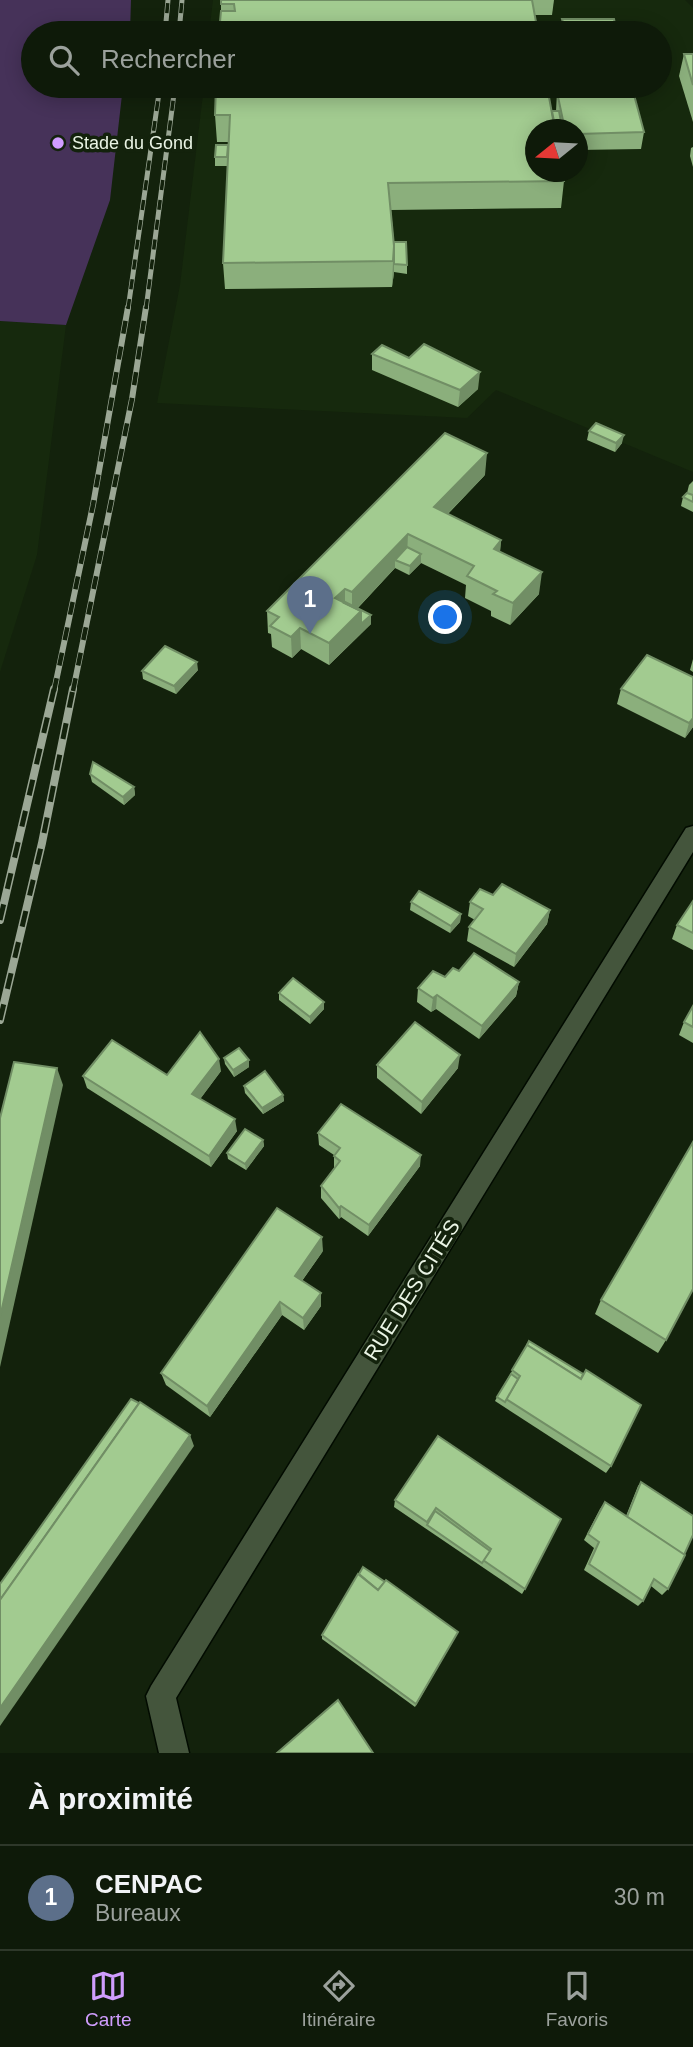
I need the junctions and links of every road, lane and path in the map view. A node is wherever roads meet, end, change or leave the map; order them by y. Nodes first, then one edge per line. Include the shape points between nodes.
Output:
1 (693, 834) edge
2 (174, 1753) edge

1 - 2 street, RUE DES CITÉS via 162,1696

